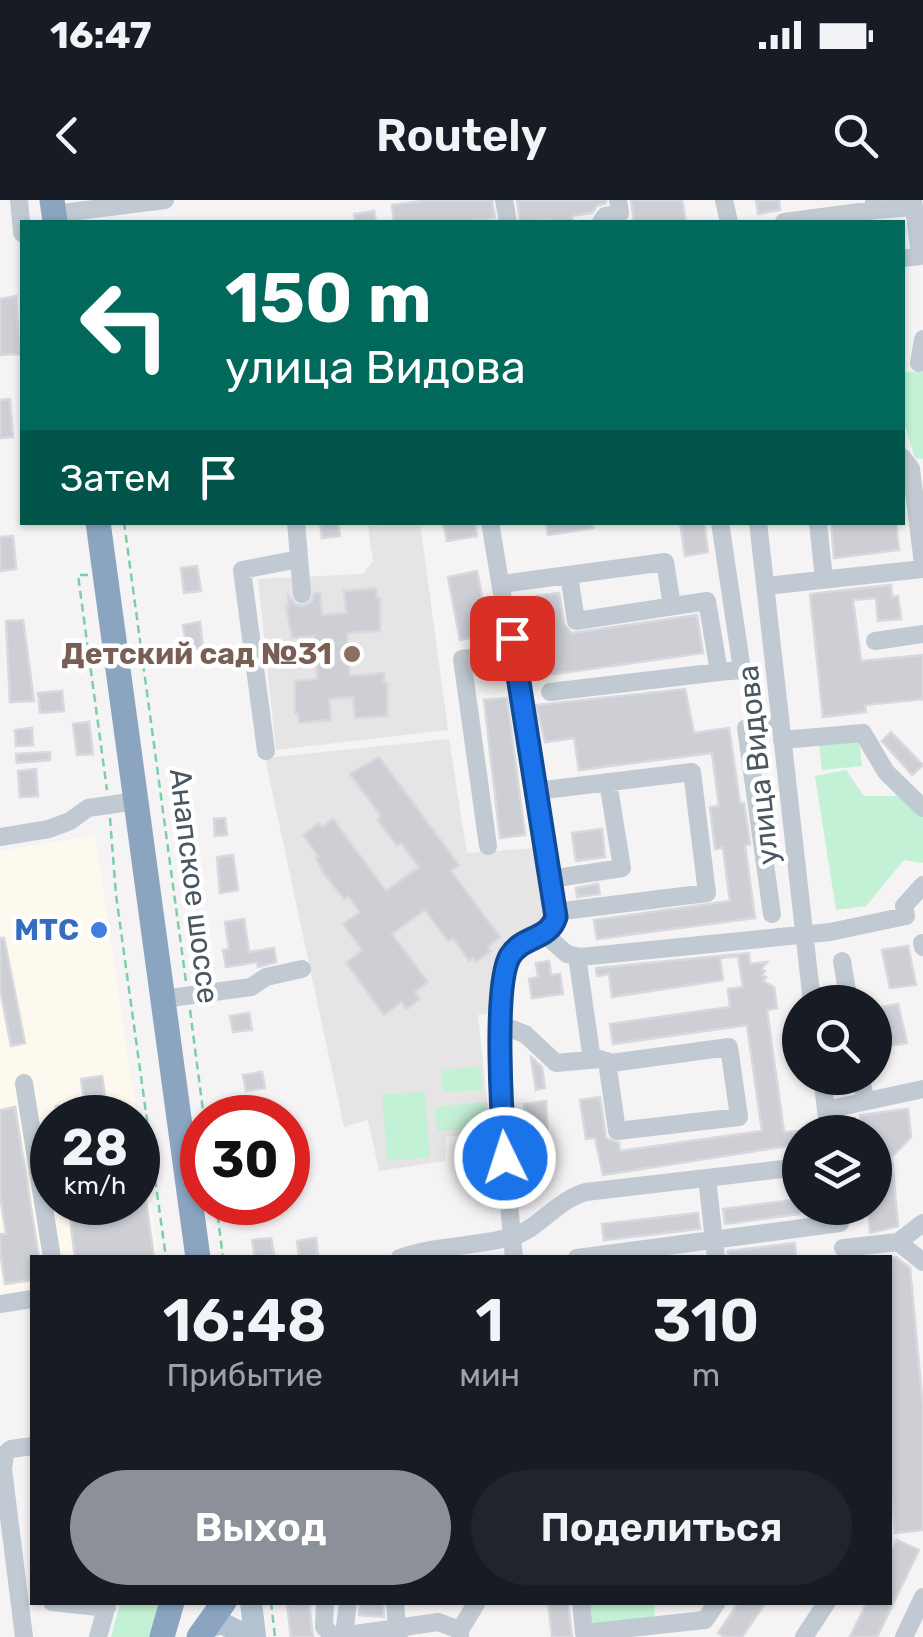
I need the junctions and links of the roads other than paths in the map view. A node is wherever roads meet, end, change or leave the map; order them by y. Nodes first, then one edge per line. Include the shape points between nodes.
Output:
1 (165, 200) edge
2 (618, 200) edge
3 (913, 204) edge
4 (874, 205) edge
5 (62, 212) edge
6 (602, 220) edge
7 (796, 220) edge
8 (905, 258) edge
9 (923, 339) edge
10 (915, 363) edge
11 (905, 461) edge
12 (98, 525) edge
13 (114, 525) edge
14 (296, 525) edge
15 (491, 525) edge
16 (720, 525) edge
17 (758, 525) edge
18 (818, 525) edge
19 (300, 559) junction
20 (923, 564) edge
21 (569, 575) junction
22 (824, 580) junction
23 (502, 584) junction
24 (766, 586) junction
25 (302, 594) dead end
26 (672, 606) junction
27 (923, 634) edge
28 (875, 641) dead end
29 (719, 672) junction
30 (519, 682) junction
31 (550, 692) dead end
32 (781, 731) junction
33 (266, 751) dead end
34 (608, 782) junction
35 (536, 792) junction
36 (136, 800) junction
37 (923, 808) edge
38 (0, 837) edge
39 (488, 846) dead end
40 (550, 880) junction
41 (923, 885) edge
42 (555, 912) junction
43 (772, 914) dead end
44 (915, 915) edge
45 (803, 932) junction
46 (544, 934) junction
47 (577, 956) junction
48 (842, 961) dead end
49 (302, 969) dead end
50 (810, 985) edge
51 (846, 985) edge
52 (176, 997) junction
53 (501, 1026) junction
54 (599, 1061) junction
55 (24, 1084) dead end
56 (923, 1089) edge
57 (824, 1095) edge
58 (864, 1095) edge
59 (865, 1100) junction
60 (826, 1110) junction
61 (827, 1115) edge
62 (782, 1169) edge
63 (707, 1178) junction
64 (923, 1224) edge
65 (803, 1225) edge
66 (840, 1225) edge
67 (512, 1236) junction
68 (898, 1242) junction
69 (715, 1249) edge
70 (462, 1252) edge
71 (843, 1253) edge
72 (52, 1255) edge
73 (201, 1255) edge
74 (431, 1255) edge
75 (514, 1255) edge
76 (623, 1255) edge
77 (923, 1262) edge
78 (30, 1299) edge
79 (0, 1304) edge
80 (30, 1446) edge
81 (8, 1570) edge
82 (923, 1598) edge
83 (108, 1605) edge
84 (171, 1605) edge
85 (182, 1605) edge
86 (222, 1605) edge
87 (251, 1605) edge
88 (325, 1605) edge
89 (347, 1605) edge
90 (395, 1605) edge
91 (475, 1605) edge
92 (580, 1605) edge
93 (715, 1605) edge
94 (825, 1605) edge
95 (913, 1628) edge
96 (202, 1633) edge
97 (398, 1633) edge
98 (460, 1634) edge
99 (338, 1636) edge
100 (24, 1637) edge
101 (98, 1637) edge
102 (162, 1637) edge
103 (172, 1637) edge
104 (252, 1637) edge
105 (804, 1637) edge

1 - 5 street
2 - 6 street via 620,212
3 - 4 street
3 - 8 street via 920,256
4 - 7 street
9 - 10 street
11 - 20 street via 912,469
12 - 36 highway, Анапское шоссе
13 - 52 highway, Анапское шоссе
14 - 19 street
15 - 23 street
16 - 29 street via 742,670
17 - 24 street, улица Видова
18 - 22 street
19 - 25 street
19 - 33 street via 242,570
20 - 22 street via 922,570
21 - 23 street
21 - 26 street via 665,562
21 - 26 street via 576,621
22 - 24 street
23 - 30 street
24 - 32 street, улица Видова
26 - 29 street via 707,601
27 - 28 street
29 - 31 street
30 - 35 street
30 - 39 street via 498,660 462,659
32 - 37 street via 864,733 886,772
32 - 43 street via 746,728
32 - 45 street, улица Видова
34 - 35 street
34 - 40 street via 622,868
34 - 42 street via 692,772 707,893
35 - 40 street
36 - 38 street
36 - 52 highway, Анапское шоссе
40 - 42 street
41 - 44 street via 904,906
42 - 46 street
44 - 45 street
45 - 47 street
45 - 50 street, улица Видова
46 - 47 street
46 - 53 street via 508,958
47 - 54 street
48 - 51 street
49 - 52 street via 266,976 251,988
52 - 73 highway
53 - 54 street via 525,1034 556,1063
53 - 67 street
54 - 54 street via 728,1047 740,1117 617,1131
55 - 72 street
56 - 59 street
57 - 60 street
58 - 59 street
59 - 60 street
60 - 61 street
62 - 63 street
63 - 67 street via 573,1195
63 - 69 street
64 - 68 street
65 - 69 street
66 - 71 street
67 - 70 street
67 - 75 street
68 - 71 street
68 - 77 street
69 - 76 street
70 - 74 street
78 - 79 street
80 - 81 street via 5,1454
81 - 100 street
82 - 95 street
83 - 101 street
84 - 102 highway
85 - 103 main road
86 - 96 highway
87 - 104 main road
88 - 99 street via 324,1627
89 - 99 street
90 - 97 street
91 - 98 street
92 - 93 street via 584,1632 705,1620
94 - 105 street
96 - 104 main road via 222,1623
97 - 98 street via 438,1622
97 - 99 street

